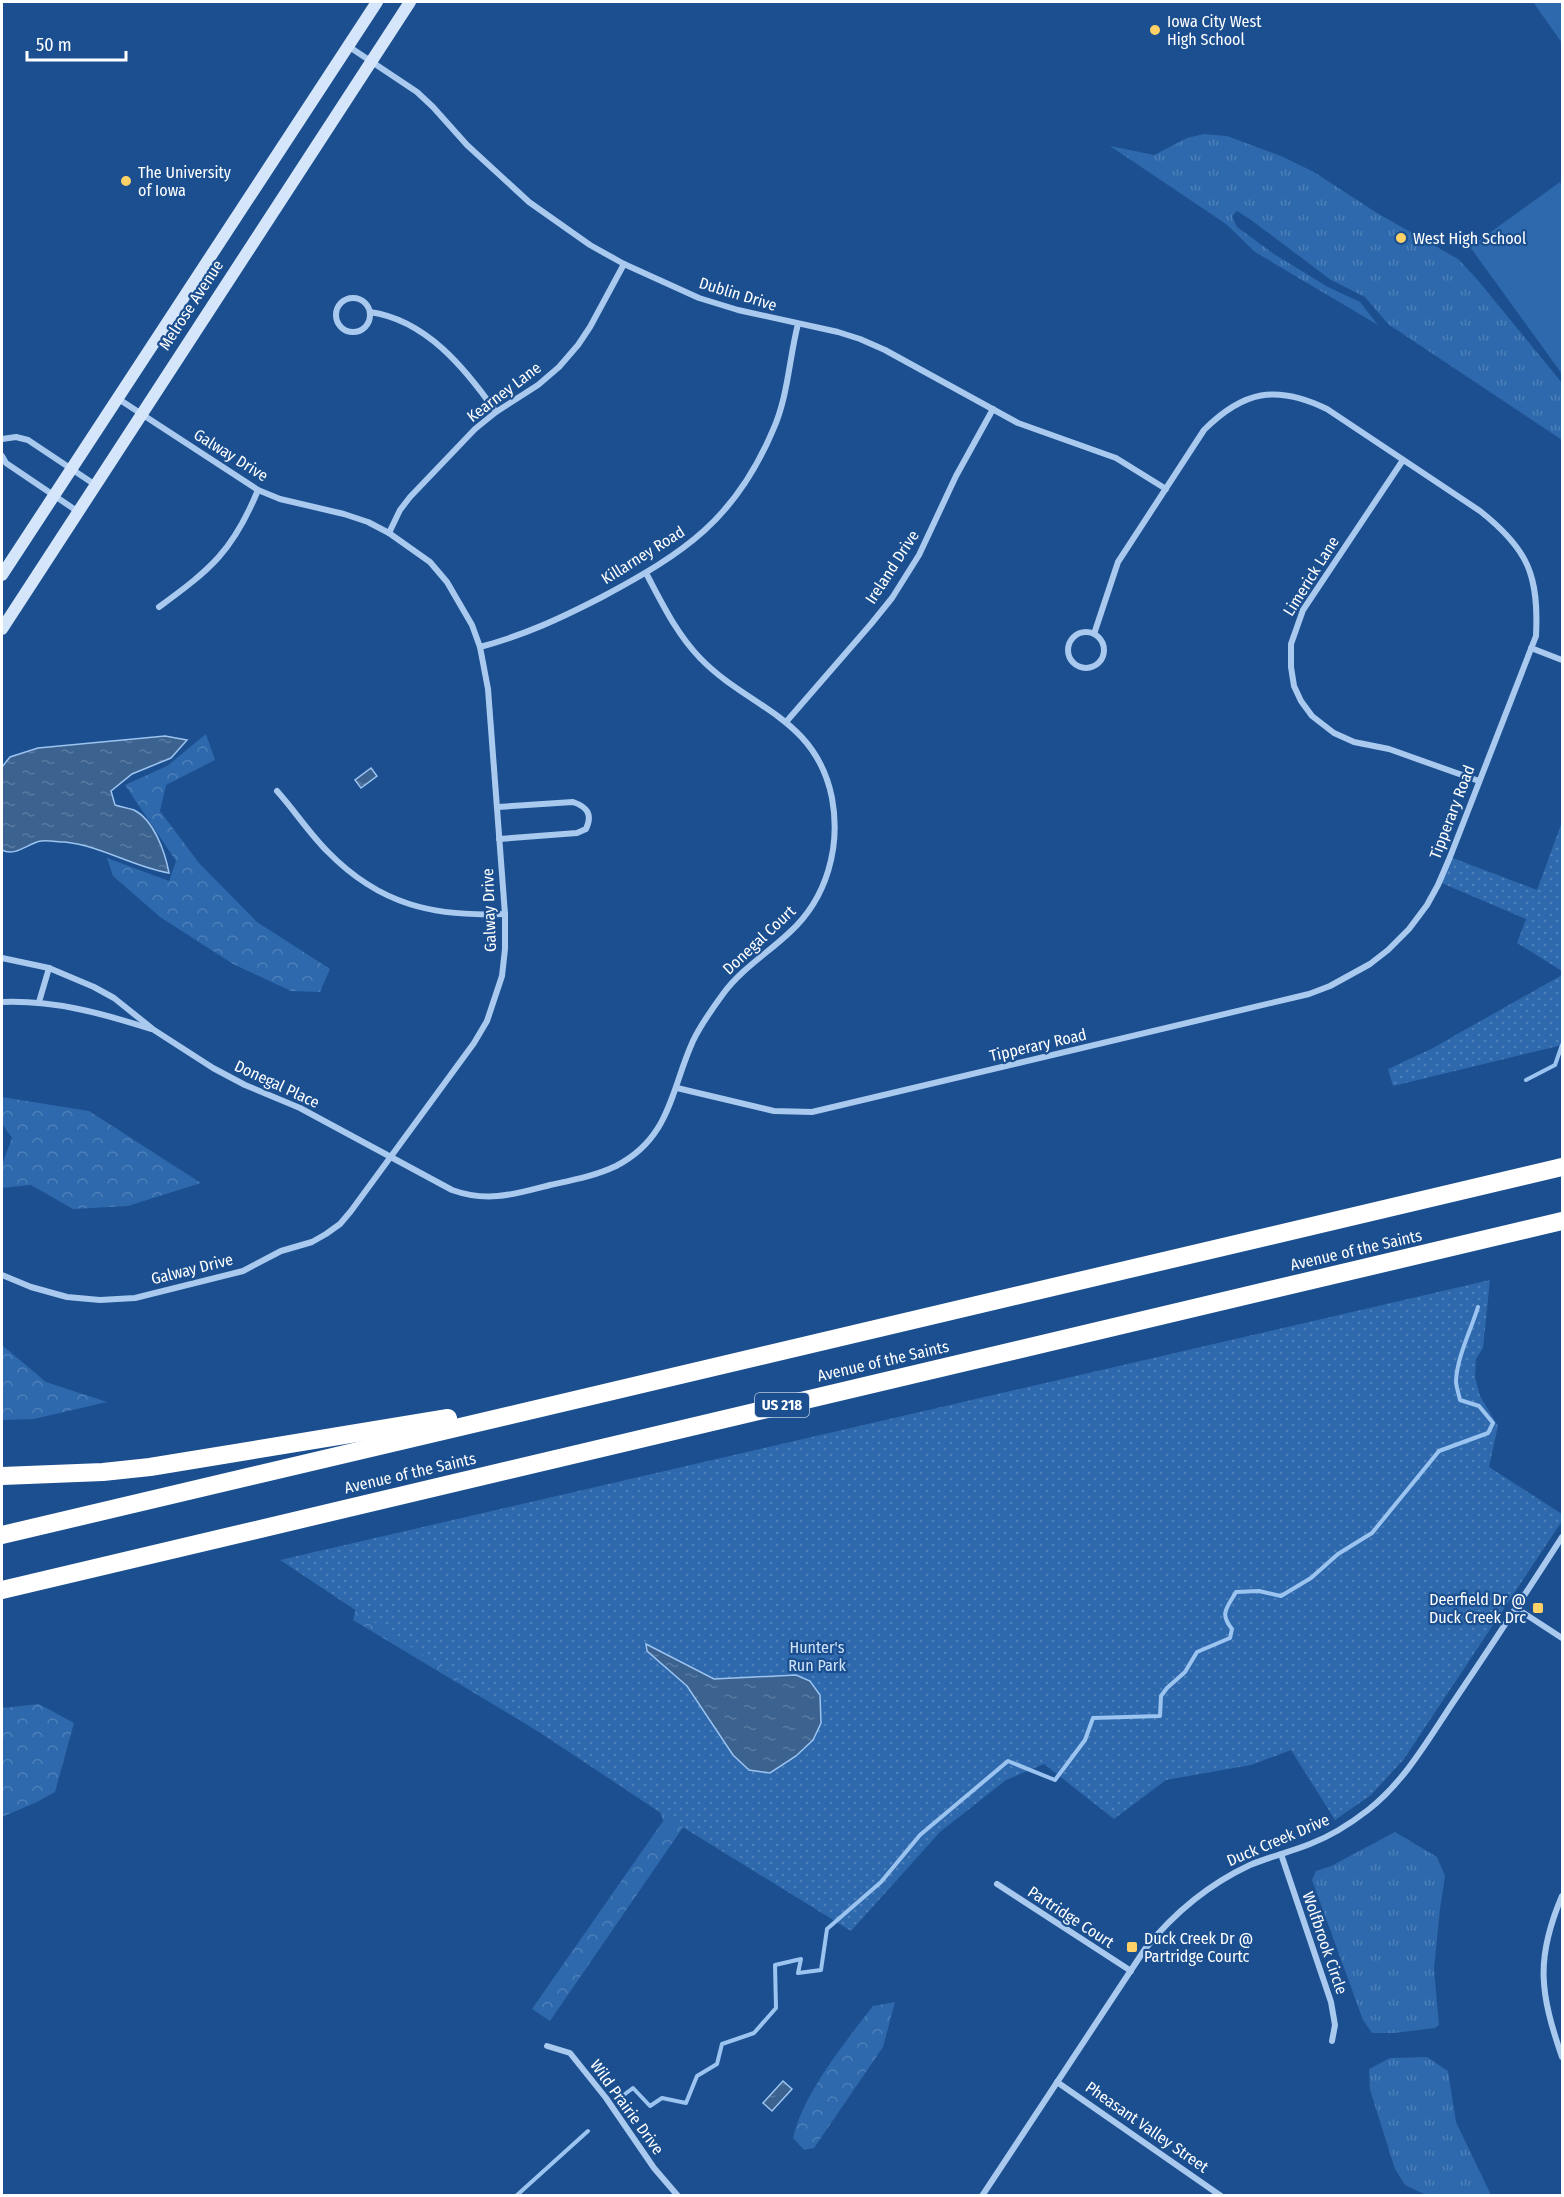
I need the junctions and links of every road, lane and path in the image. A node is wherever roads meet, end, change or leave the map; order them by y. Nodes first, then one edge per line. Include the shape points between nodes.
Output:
1 (377, 2) edge
2 (410, 2) edge
3 (348, 45) junction
4 (371, 61) junction
5 (624, 264) junction
6 (370, 312) junction
7 (798, 324) junction
8 (117, 397) junction
9 (993, 409) junction
10 (496, 412) junction
11 (140, 413) junction
12 (2, 439) edge
13 (2, 456) edge
14 (1403, 460) junction
15 (70, 468) junction
16 (94, 484) junction
17 (1166, 489) junction
18 (258, 490) junction
19 (53, 495) junction
20 (77, 511) junction
21 (389, 533) junction
22 (646, 573) junction
23 (2, 575) edge
24 (159, 607) dead end
25 (2, 629) edge
26 (1094, 634) junction
27 (480, 647) junction
28 (1531, 648) junction
29 (1563, 660) edge
30 (786, 722) junction
31 (1479, 781) junction
32 (277, 791) dead end
33 (498, 807) junction
34 (499, 839) junction
35 (505, 914) junction
36 (2, 958) edge
37 (49, 968) junction
38 (2, 1002) edge
39 (39, 1002) junction
40 (154, 1030) junction
41 (677, 1088) junction
42 (391, 1157) junction
43 (1563, 1167) edge
44 (1563, 1221) edge
45 (2, 1275) edge
46 (577, 1398) junction
47 (2, 1476) edge
48 (423, 1490) junction
49 (2, 1534) edge
50 (1563, 1537) edge
51 (2, 1590) edge
52 (2, 1602) edge
53 (1516, 1608) junction
54 (1563, 1638) edge
55 (1281, 1854) junction
56 (997, 1884) dead end
57 (1563, 1896) edge
58 (1131, 1971) junction
59 (1332, 2041) dead end
60 (547, 2046) dead end
61 (1563, 2057) edge
62 (1057, 2082) junction
63 (678, 2196) edge
64 (982, 2196) edge
65 (1221, 2196) edge

1 - 3 main road, Melrose Avenue
2 - 4 main road, Melrose Avenue
3 - 4 street, Dublin Drive
3 - 8 main road, Melrose Avenue
4 - 5 street, Dublin Drive via 417,92 488,166 529,202
4 - 11 main road, Melrose Avenue
5 - 7 street, Dublin Drive via 699,298
5 - 10 street, Kearney Lane via 590,327 559,367
6 - 6 street via 366,326 356,332 342,328 336,317 339,304 350,298 361,300
6 - 10 street via 404,322 432,340 473,380
7 - 9 street, Dublin Drive via 860,339
7 - 22 street, Killarney Road via 775,427 744,486 700,535
8 - 11 street, Galway Drive
8 - 15 main road, Melrose Avenue
9 - 17 street, Dublin Drive via 1042,432 1116,458
9 - 30 street, Ireland Drive via 919,555 892,598
10 - 21 street, Kearney Lane via 410,497
11 - 16 main road, Melrose Avenue
11 - 18 street, Galway Drive
12 - 15 street via 28,440
13 - 19 street via 6,463
14 - 17 street, Tipperary Road via 1327,408 1286,393 1263,395 1242,400 1221,412 1204,430
14 - 28 street, Tipperary Road via 1480,511 1518,547 1536,592 1536,636
14 - 31 street, Limerick Lane via 1303,610 1291,644 1294,686 1312,716 1334,733 1354,742 1389,748
15 - 16 street
15 - 19 main road, Melrose Avenue
16 - 20 main road, Melrose Avenue
17 - 26 street, Tipperary Road via 1118,562
18 - 21 street, Galway Drive via 344,514
18 - 24 street via 240,529 211,567
19 - 20 street
19 - 23 main road, Melrose Avenue
20 - 25 main road, Melrose Avenue
21 - 27 street, Galway Drive via 430,562 447,582
22 - 27 street, Killarney Road via 542,627
22 - 30 street, Donegal Court via 672,622 701,659
26 - 26 street via 1104,649 1100,661 1086,667 1075,664 1069,656 1070,641 1084,632
27 - 33 street, Galway Drive via 488,689
28 - 29 street
28 - 31 street, Tipperary Road
30 - 41 street, Donegal Court via 816,756 825,777 835,818 832,861 825,882 803,919 724,991 693,1041
31 - 41 street, Tipperary Road via 1438,885 1409,929 1388,950 1330,986 812,1112 774,1111
32 - 35 street via 346,870 393,898 441,913
33 - 34 street, Galway Drive
33 - 34 street via 573,802 588,812 590,820 586,829 577,833
34 - 35 street, Galway Drive
35 - 42 street, Galway Drive via 504,963 487,1021
36 - 37 street, Donegal Place
37 - 39 street
37 - 40 street, Donegal Place via 114,998
38 - 39 street, Donegal Place
39 - 40 street, Donegal Place via 106,1015
40 - 42 street, Donegal Place via 229,1077 300,1108
41 - 42 street, Donegal Court via 663,1122 650,1139 618,1165 587,1177 505,1196 483,1197 452,1190
42 - 45 street, Galway Drive via 351,1211 326,1234 243,1271 135,1298 100,1300 67,1297
43 - 46 highway, Avenue of the Saints
44 - 48 highway, Avenue of the Saints / US 218
46 - 47 highway via 150,1467
46 - 49 highway, Avenue of the Saints
48 - 51 highway, Avenue of the Saints / US 218
48 - 52 highway
50 - 53 street, Duck Creek Drive
53 - 54 street
53 - 55 street, Duck Creek Drive via 1417,1756 1380,1800 1332,1834
55 - 58 street, Duck Creek Drive via 1229,1875 1200,1894 1161,1929
55 - 59 street, Wolfbrook Circle via 1331,2002 1335,2025
56 - 58 street, Partridge Court
57 - 61 street via 1546,1942 1543,1975 1547,2008
58 - 62 street, Duck Creek Drive
60 - 63 street, Wild Prairie Drive via 570,2053
62 - 64 street, Duck Creek Drive
62 - 65 street, Pheasant Valley Street

